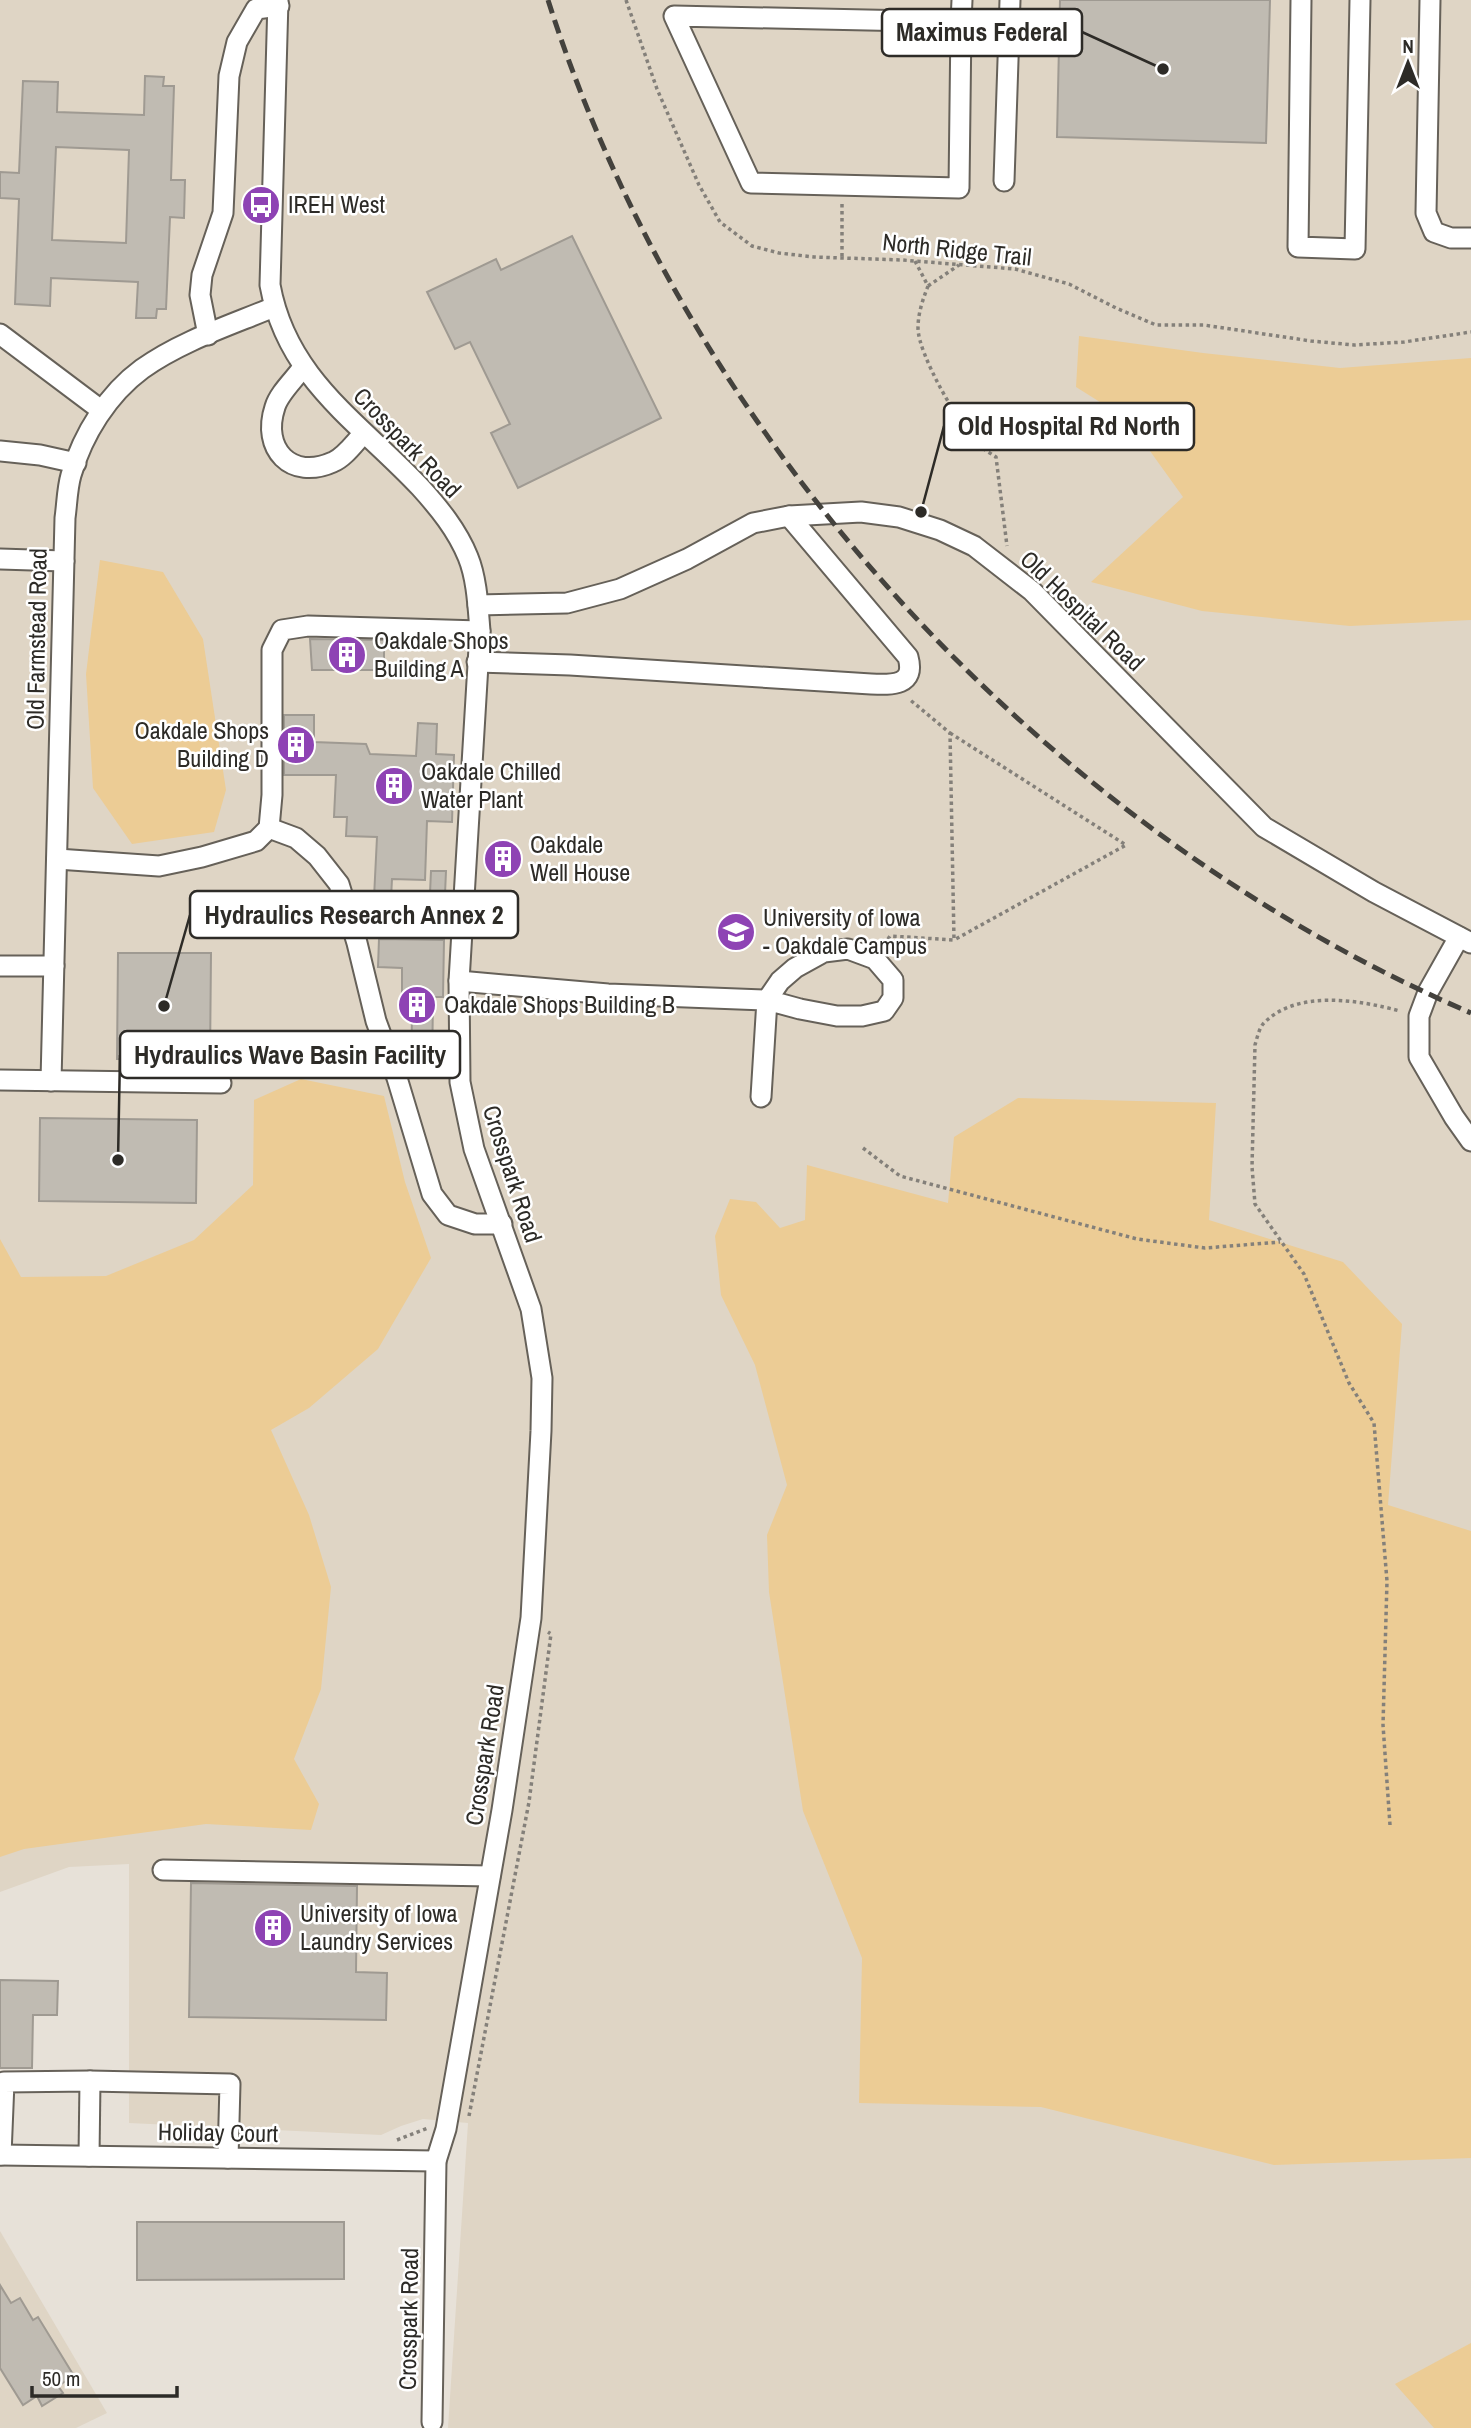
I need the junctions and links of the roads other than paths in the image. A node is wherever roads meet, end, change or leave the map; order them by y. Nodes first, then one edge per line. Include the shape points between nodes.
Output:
1 (962, 0) edge
2 (1010, 0) edge
3 (1301, 0) edge
4 (1360, 0) edge
5 (1430, 0) edge
6 (279, 3) edge
7 (961, 22) junction
8 (1004, 181) dead end
9 (1471, 238) edge
10 (274, 307) junction
11 (0, 334) edge
12 (208, 335) junction
13 (303, 367) junction
14 (101, 410) junction
15 (365, 433) junction
16 (0, 452) edge
17 (76, 463) junction
18 (789, 516) junction
19 (0, 559) edge
20 (64, 561) junction
21 (478, 605) junction
22 (480, 631) junction
23 (477, 662) junction
24 (270, 828) junction
25 (57, 859) junction
26 (1465, 940) edge
27 (0, 966) edge
28 (54, 966) junction
29 (460, 981) junction
30 (767, 1000) junction
31 (0, 1080) edge
32 (51, 1081) junction
33 (220, 1083) dead end
34 (761, 1097) dead end
35 (1471, 1141) edge
36 (502, 1224) junction
37 (163, 1870) dead end
38 (490, 1876) junction
39 (90, 2081) junction
40 (1, 2155) edge
41 (89, 2156) junction
42 (228, 2158) junction
43 (436, 2161) junction
44 (432, 2422) dead end

1 - 7 street
2 - 8 street
3 - 4 street via 1298,247 1355,249
5 - 9 street via 1426,214 1434,232
6 - 10 street, Crosspark Road via 270,285
6 - 12 street via 256,9 237,42 229,76 223,212 200,295
7 - 7 street via 959,188 751,183 674,16
10 - 12 street, Old Farmstead Road
10 - 13 street, Crosspark Road
11 - 14 street
12 - 14 street, Old Farmstead Road via 141,370
13 - 15 street, Crosspark Road
13 - 15 street via 275,404 271,426 273,446 288,463 315,469 337,461
14 - 17 street, Old Farmstead Road
15 - 21 street, Crosspark Road via 447,517 469,558
16 - 17 street
17 - 20 street, Old Farmstead Road via 65,518
18 - 21 street, Old Hospital Road via 753,523 620,589 566,603
18 - 23 street via 908,657 911,666 902,682
18 - 26 street, Old Hospital Road via 861,512 899,517 974,547 1032,591 1264,827
19 - 20 street
20 - 25 street, Old Farmstead Road
21 - 22 street, Crosspark Road
22 - 23 street, Crosspark Road
22 - 24 street via 308,626 282,631 272,650
23 - 29 street, Crosspark Road
24 - 25 street via 256,841 159,866
24 - 36 street via 296,838 339,884 376,1021 432,1194 448,1215 475,1224
25 - 28 street, Old Farmstead Road
26 - 35 street via 1427,992 1419,1016 1419,1057
27 - 28 street
28 - 32 street, Old Farmstead Road
29 - 30 street via 608,994
29 - 36 street, Crosspark Road via 460,1082 474,1149
30 - 30 street via 795,968 824,952 848,949 875,959 893,980 892,998 884,1011 862,1016 836,1016
30 - 34 street
31 - 32 street
32 - 33 street
36 - 38 street, Crosspark Road via 531,1309 542,1378 541,1444 531,1618
37 - 38 street
38 - 43 street, Crosspark Road via 446,2129
39 - 40 street via 4,2081
39 - 41 street
39 - 42 street via 230,2084
40 - 41 street, Holiday Court
41 - 42 street, Holiday Court
42 - 43 street, Holiday Court
43 - 44 street, Crosspark Road

